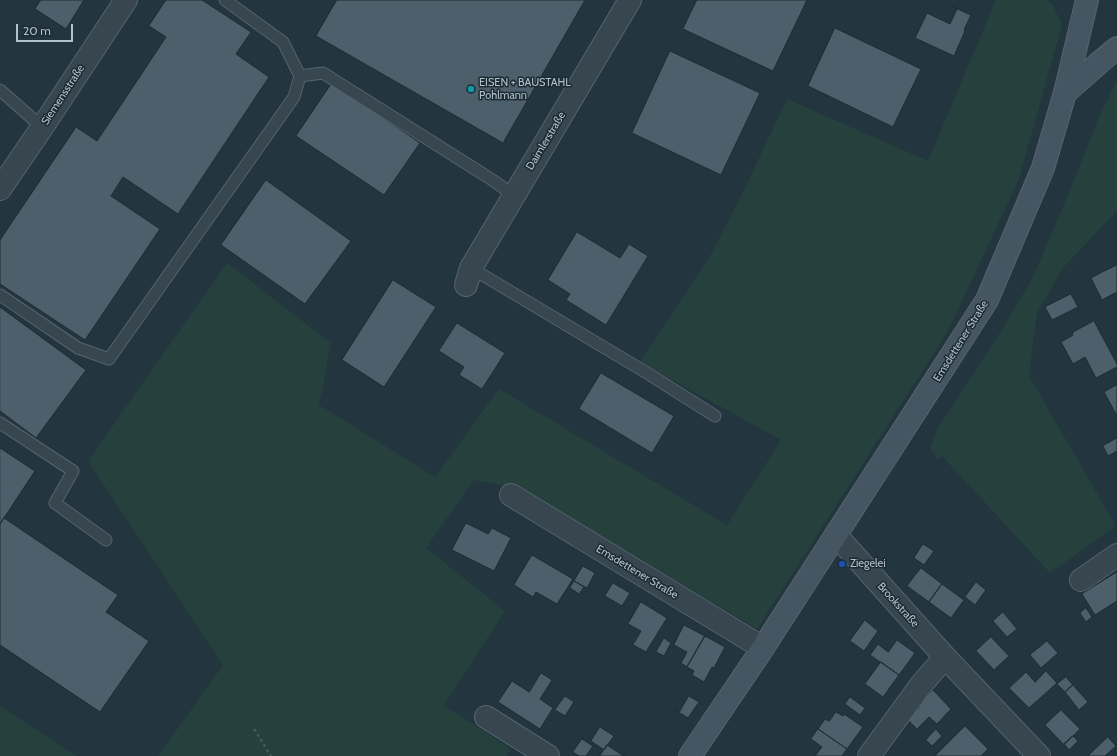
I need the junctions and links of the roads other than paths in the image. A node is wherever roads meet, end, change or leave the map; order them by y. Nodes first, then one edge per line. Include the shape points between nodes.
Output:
1 (126, 0) edge
2 (225, 0) edge
3 (630, 0) edge
4 (1087, 0) edge
5 (1117, 48) edge
6 (300, 76) junction
7 (0, 90) edge
8 (1065, 93) junction
9 (42, 127) junction
10 (0, 189) edge
11 (514, 195) junction
12 (468, 276) joint
13 (0, 295) edge
14 (716, 416) dead end
15 (0, 423) edge
16 (511, 495) dead end
17 (836, 535) junction
18 (106, 540) dead end
19 (1117, 555) edge
20 (1081, 580) dead end
21 (763, 648) junction
22 (945, 657) junction
23 (486, 717) dead end
24 (548, 756) edge
25 (690, 756) edge
26 (868, 756) edge
27 (1039, 756) edge

1 - 9 street, Siemensstraße
2 - 6 lane via 283,42
3 - 11 street, Daimlerstraße
4 - 8 main road, Emsdettener Straße
5 - 8 main road
6 - 11 lane via 323,73
6 - 13 lane via 294,97 109,359 78,348
7 - 9 lane
8 - 17 main road, Emsdettener Straße via 1043,168 987,300
9 - 10 street, Siemensstraße
11 - 12 street, Daimlerstraße
12 - 14 lane via 640,369
15 - 18 lane via 73,471 55,503
16 - 21 street, Emsdettener Straße
17 - 21 main road, Emsdettener Straße
17 - 22 street, Brookstraße
19 - 20 street
21 - 25 main road, Emsdettener Straße
22 - 26 street
22 - 27 street, Brookstraße
23 - 24 street

